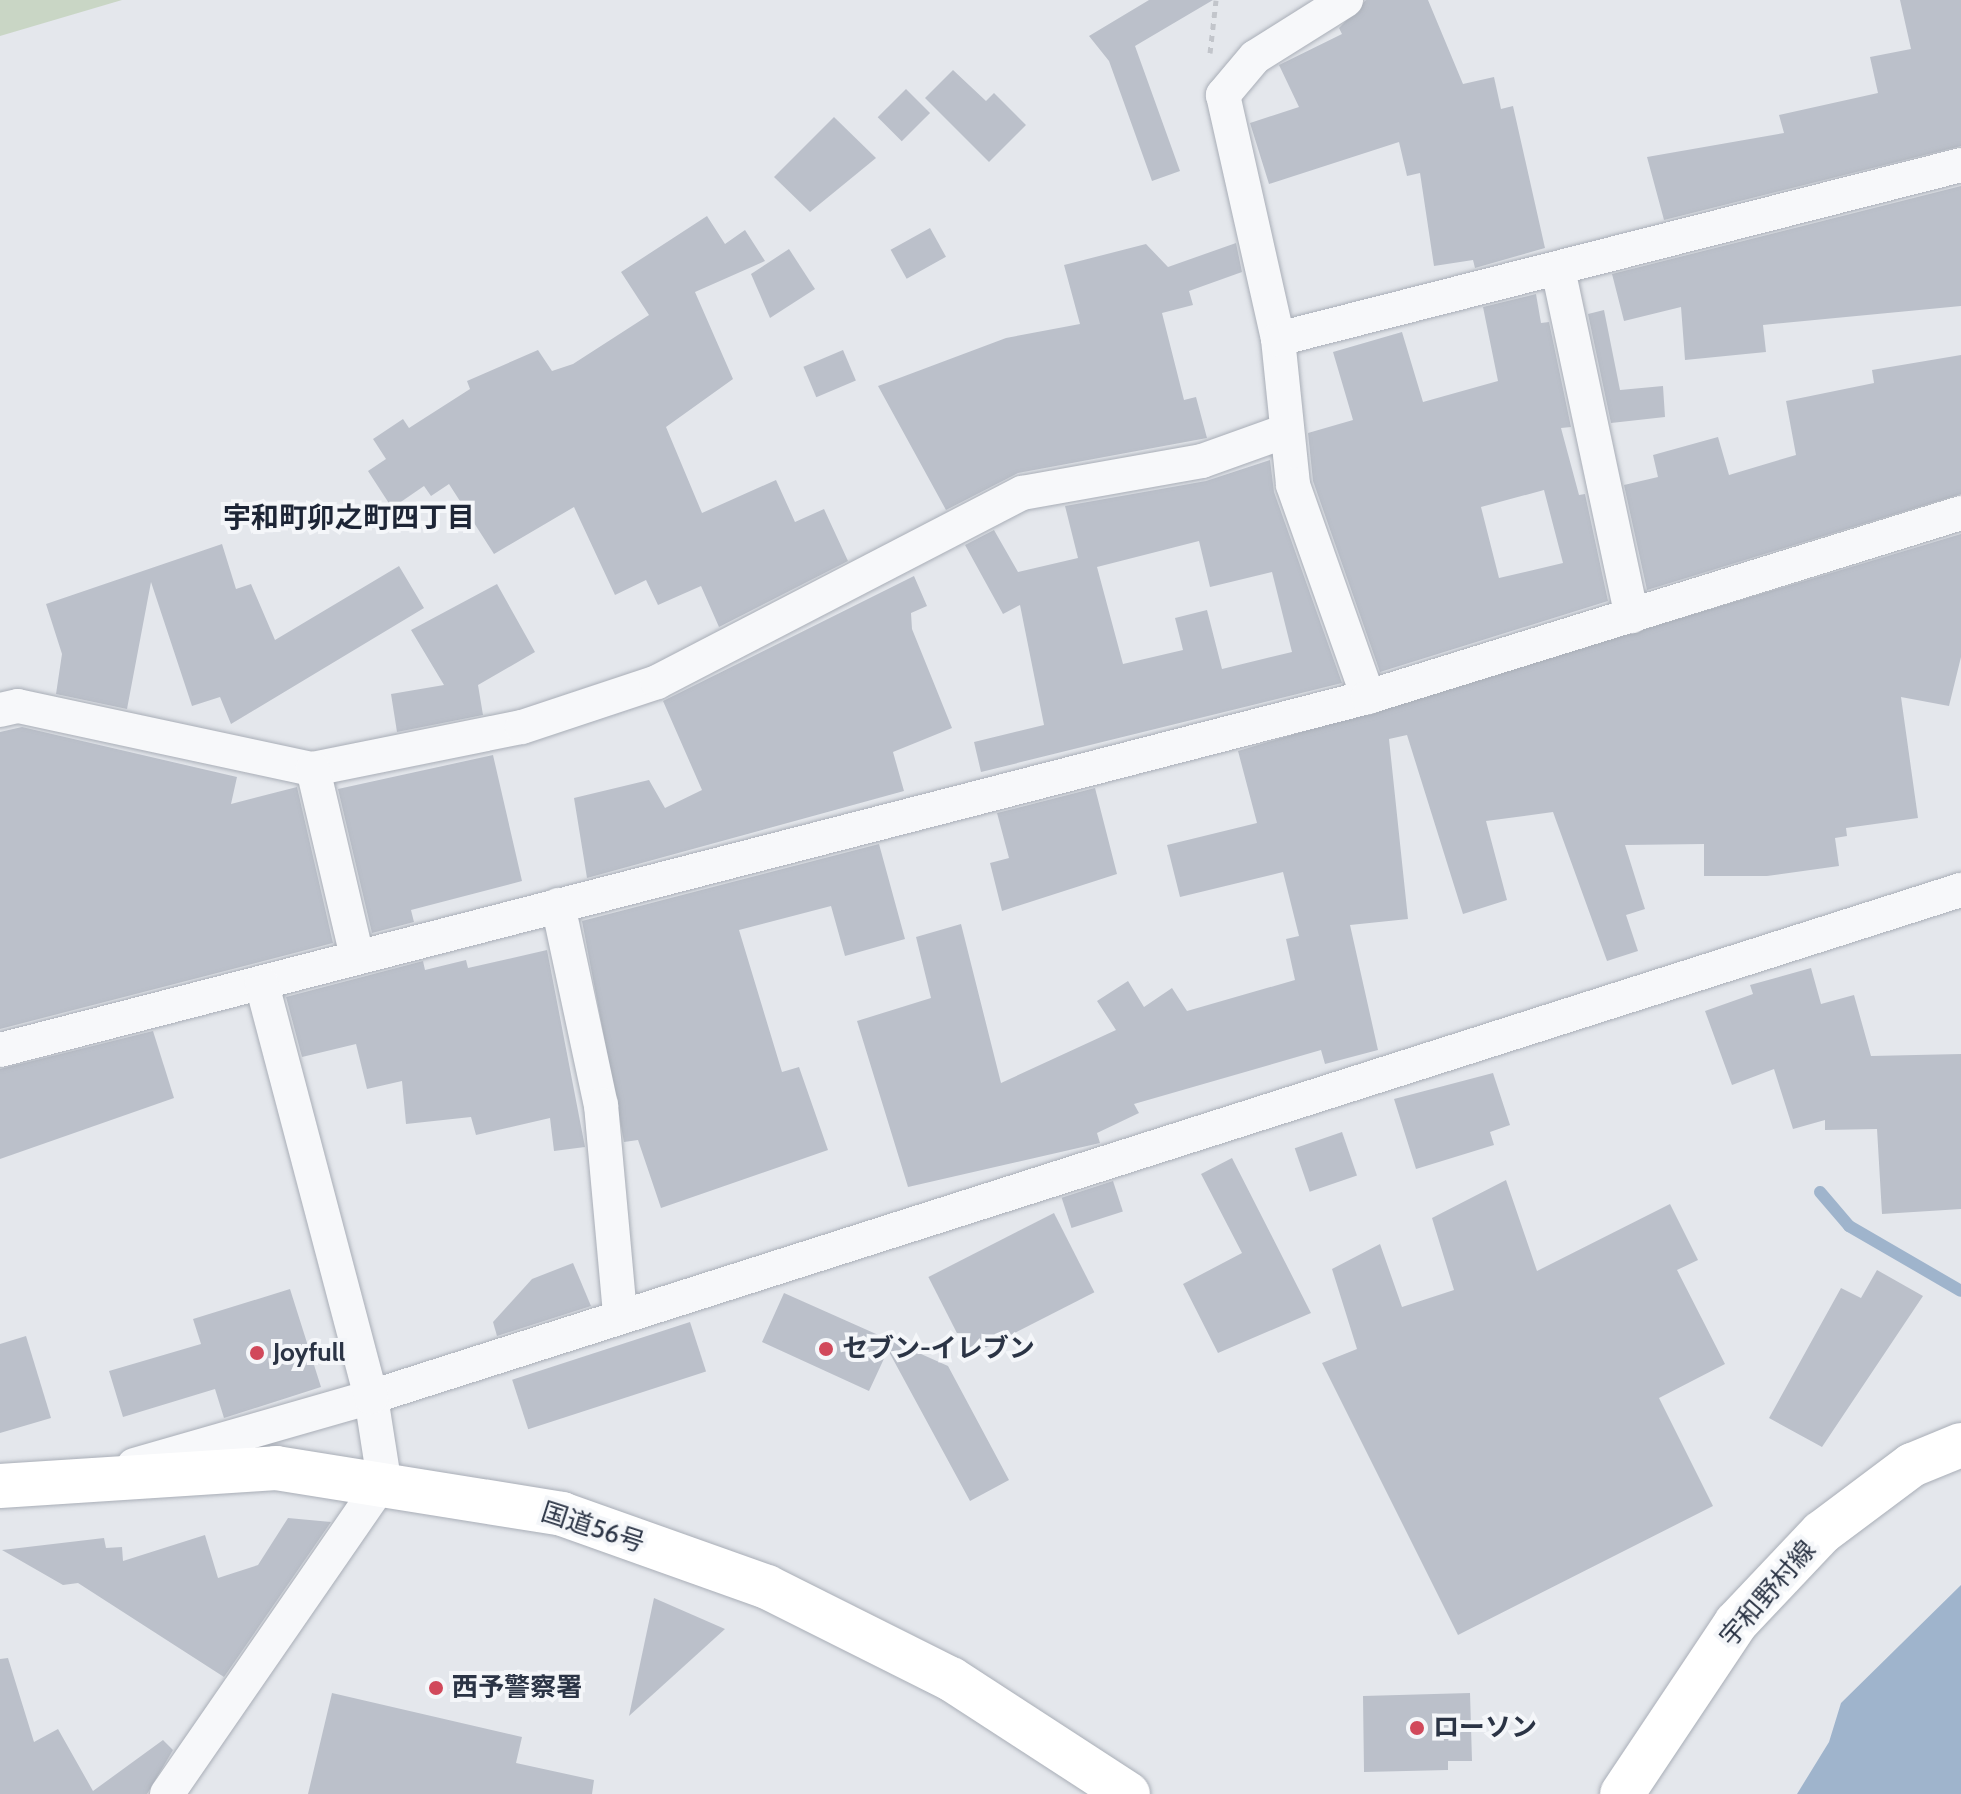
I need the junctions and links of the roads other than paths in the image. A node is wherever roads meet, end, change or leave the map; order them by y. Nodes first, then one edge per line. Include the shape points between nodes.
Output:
1 (1346, 0) edge
2 (1961, 165) edge
3 (1558, 269) junction
4 (1278, 339) junction
5 (1283, 432) junction
6 (1961, 513) edge
7 (1632, 616) junction
8 (1368, 697) junction
9 (0, 710) edge
10 (313, 769) junction
11 (1961, 890) edge
12 (558, 905) junction
13 (357, 957) junction
14 (262, 983) junction
15 (0, 1050) edge
16 (620, 1313) junction
17 (371, 1397) junction
18 (1961, 1445) edge
19 (99, 1475) junction
20 (384, 1480) junction
21 (0, 1486) edge
22 (167, 1794) edge
23 (1128, 1794) edge
24 (1622, 1794) edge

1 - 4 street via 1255,57 1223,95
2 - 3 street
3 - 4 street
3 - 7 street
4 - 5 street
5 - 8 street via 1293,485
5 - 10 street via 1202,461 1022,493 657,682 522,727
6 - 7 street
7 - 8 street
8 - 12 street
9 - 10 street via 18,706
10 - 13 street
11 - 16 street
12 - 13 street
12 - 16 street via 601,1105
13 - 14 street
14 - 15 street
14 - 17 street
16 - 17 street
17 - 19 street
17 - 20 street
18 - 24 main road, 宇和野村線 via 1912,1465 1821,1533 1736,1623
19 - 20 main road, 国道56号 via 276,1468
19 - 21 main road, 国道56号
20 - 22 street
20 - 23 main road, 国道56号 via 562,1514 767,1587 951,1679

